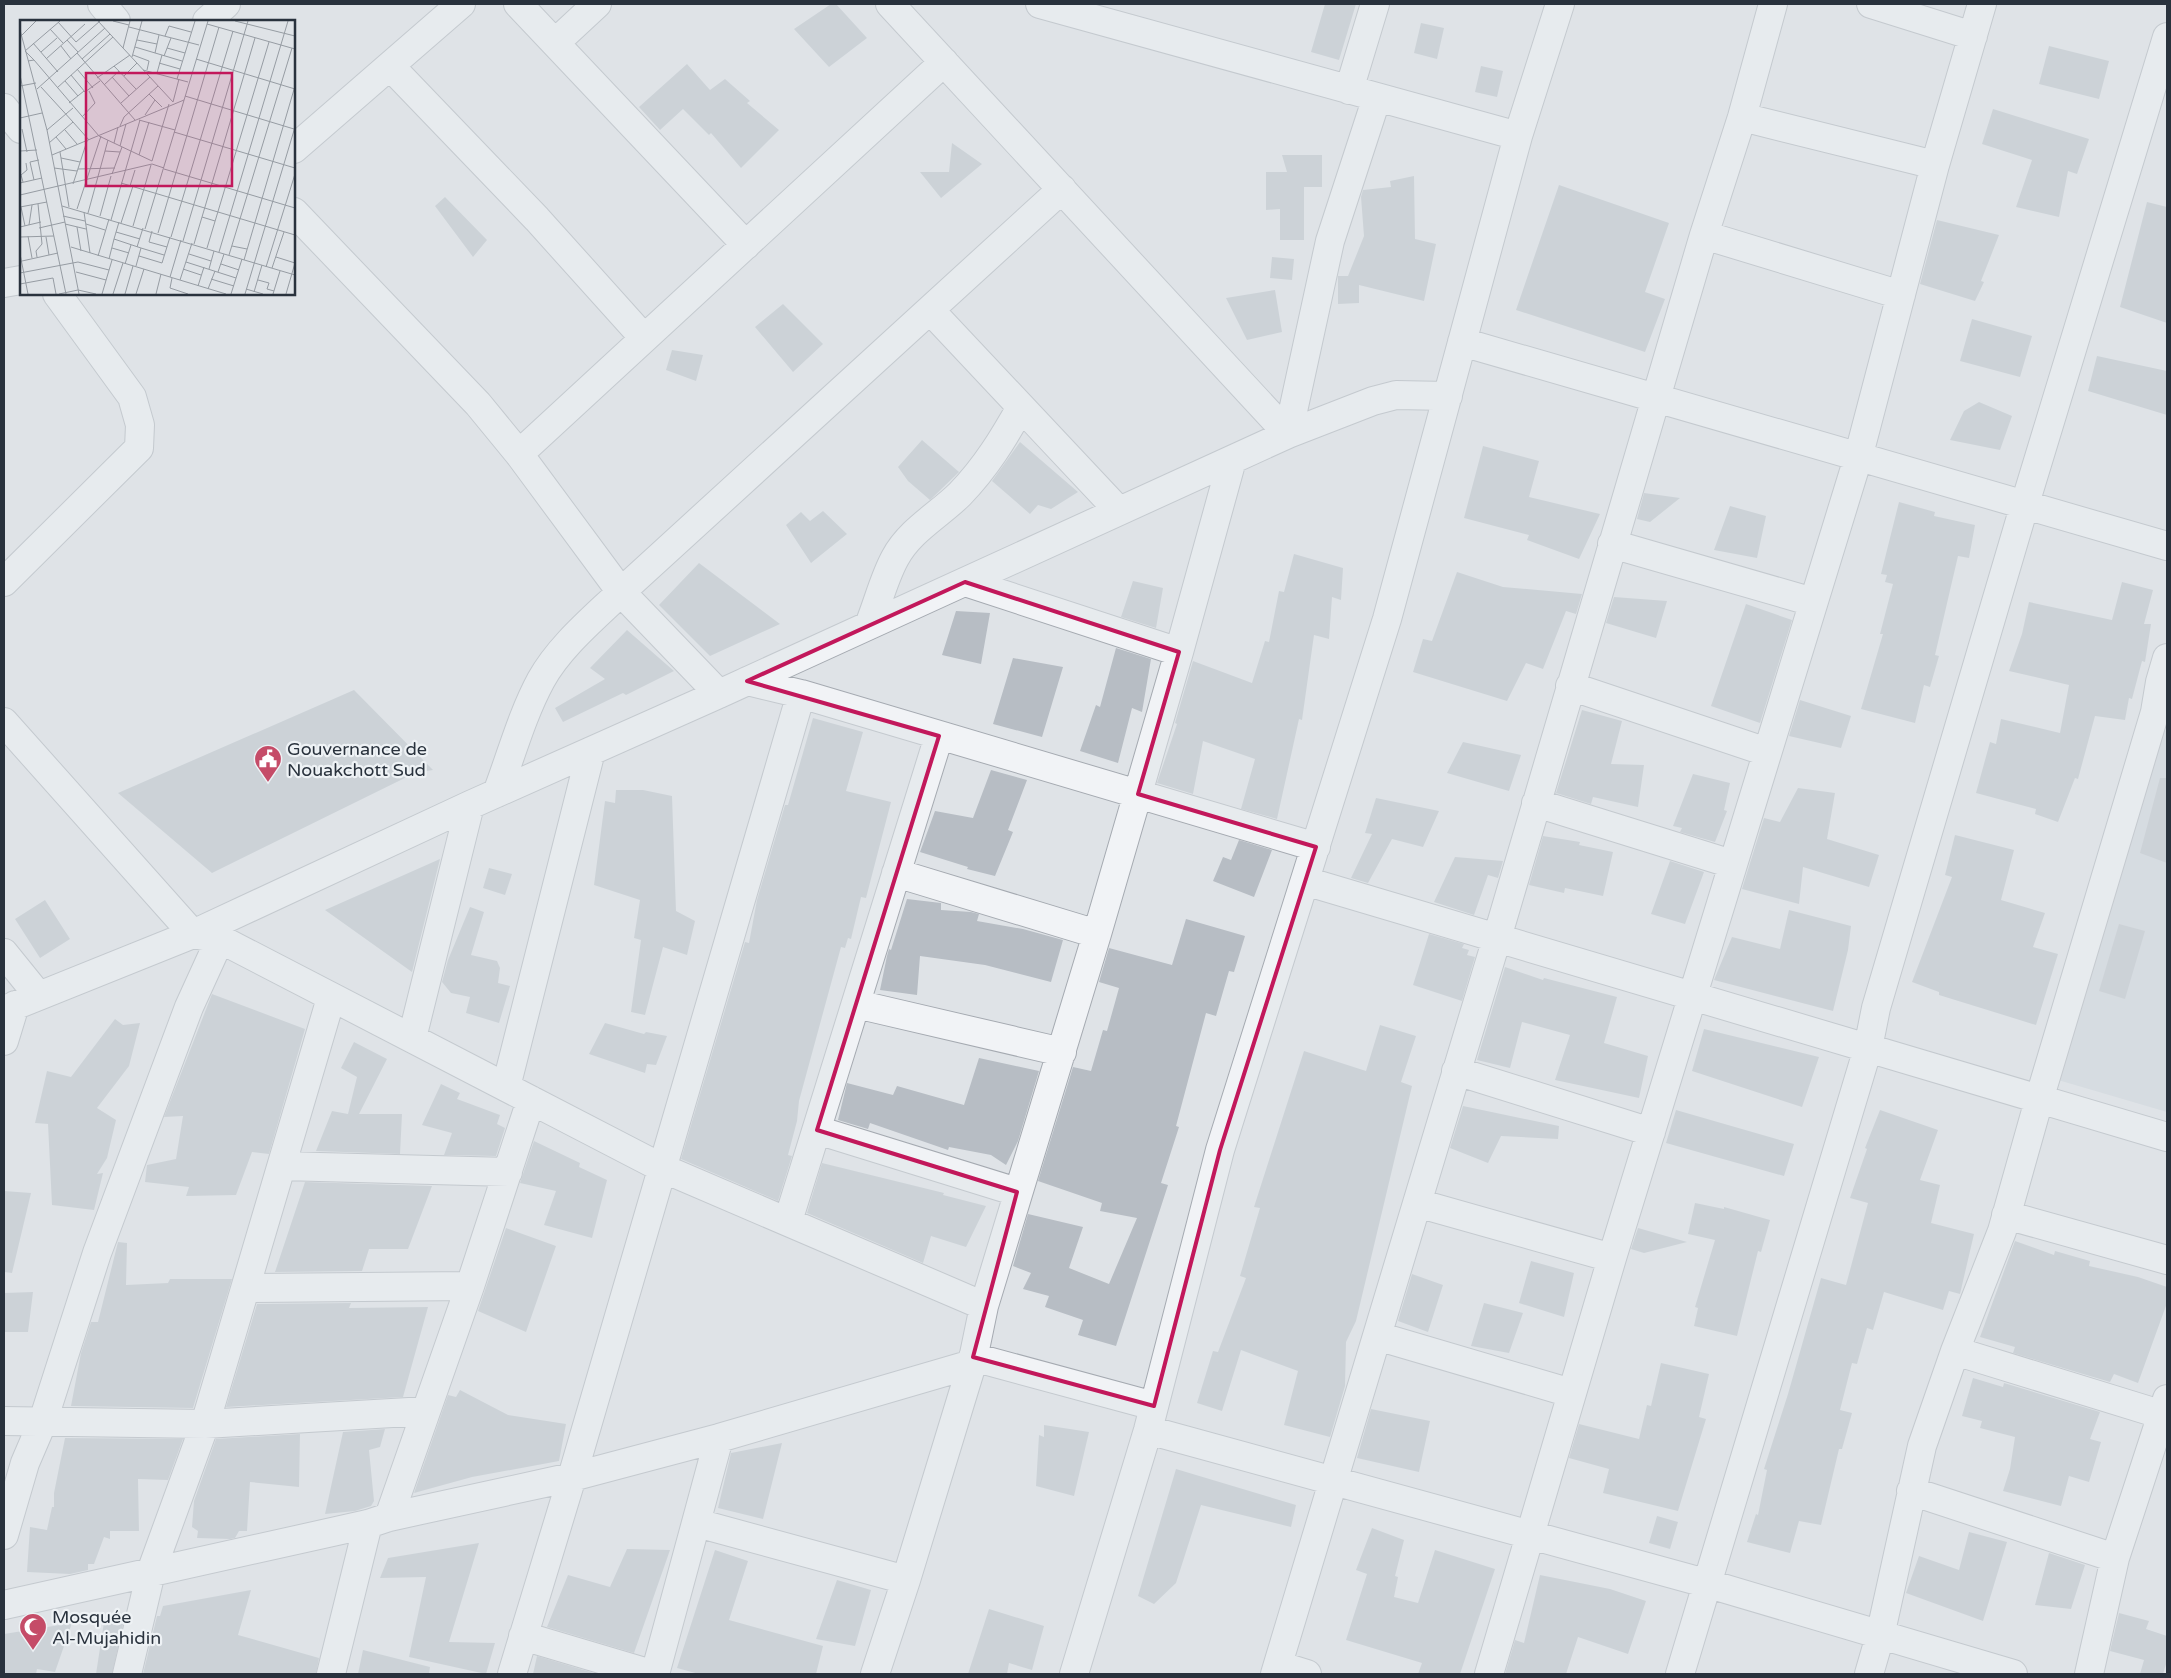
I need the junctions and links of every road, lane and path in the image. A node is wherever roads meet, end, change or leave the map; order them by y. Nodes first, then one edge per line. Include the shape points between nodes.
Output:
1 (102, 4) edge
2 (226, 4) edge
3 (461, 4) edge
4 (518, 4) edge
5 (597, 4) edge
6 (890, 4) edge
7 (1375, 4) edge
8 (1560, 4) edge
9 (1773, 4) edge
10 (1871, 4) edge
11 (1982, 4) edge
12 (1047, 5) edge
13 (115, 20) edge
14 (208, 20) edge
15 (1973, 36) junction
16 (2167, 37) edge
17 (556, 44) junction
18 (944, 62) junction
19 (390, 66) junction
20 (1349, 90) junction
21 (1377, 97) junction
22 (4, 108) edge
23 (1742, 117) junction
24 (20, 128) edge
25 (1518, 136) junction
26 (295, 148) edge
27 (1935, 166) junction
28 (1062, 189) junction
29 (295, 213) edge
30 (1704, 236) junction
31 (746, 245) junction
32 (20, 280) edge
33 (4, 283) edge
34 (58, 295) edge
35 (1901, 295) junction
36 (930, 310) junction
37 (644, 338) junction
38 (1462, 342) junction
39 (1448, 396) junction
40 (1655, 399) junction
41 (1021, 407) junction
42 (1288, 434) junction
43 (519, 454) junction
44 (1858, 458) junction
45 (1232, 460) junction
46 (2024, 506) junction
47 (1119, 511) junction
48 (1612, 544) junction
49 (2167, 546) edge
50 (4, 582) edge
51 (965, 582) junction
52 (621, 592) junction
53 (1813, 602) junction
54 (869, 625) junction
55 (1180, 652) junction
56 (2167, 658) edge
57 (747, 681) junction
58 (1570, 686) junction
59 (719, 694) junction
60 (800, 694) junction
61 (2161, 714) edge
62 (4, 722) edge
63 (939, 736) junction
64 (591, 750) junction
65 (1767, 752) junction
66 (497, 793) junction
67 (1138, 794) junction
68 (1536, 803) junction
69 (470, 805) junction
70 (1316, 847) junction
71 (1732, 864) junction
72 (896, 873) junction
73 (1305, 881) junction
74 (193, 934) junction
75 (1097, 934) junction
76 (1497, 938) junction
77 (220, 939) junction
78 (4, 953) edge
79 (1692, 996) junction
80 (331, 998) junction
81 (19, 1003) edge
82 (856, 1004) junction
83 (412, 1038) junction
84 (4, 1042) edge
85 (1868, 1048) junction
86 (1062, 1052) junction
87 (1456, 1071) junction
88 (506, 1087) junction
89 (531, 1100) junction
90 (2039, 1100) junction
91 (816, 1130) junction
92 (1650, 1132) junction
93 (2167, 1137) edge
94 (282, 1166) junction
95 (662, 1168) junction
96 (508, 1172) junction
97 (1018, 1192) junction
98 (1417, 1203) junction
99 (2006, 1215) junction
100 (788, 1221) junction
101 (1612, 1258) junction
102 (2167, 1260) edge
103 (470, 1286) junction
104 (246, 1288) junction
105 (984, 1306) junction
106 (1376, 1336) junction
107 (1955, 1351) junction
108 (972, 1361) junction
109 (1571, 1393) junction
110 (2165, 1407) edge
111 (426, 1411) junction
112 (1151, 1418) junction
113 (4, 1421) edge
114 (42, 1421) junction
115 (206, 1424) junction
116 (719, 1438) junction
117 (572, 1477) junction
118 (1333, 1481) junction
119 (1911, 1491) junction
120 (378, 1520) junction
121 (697, 1523) junction
122 (1529, 1534) junction
123 (4, 1535) edge
124 (2115, 1558) junction
125 (152, 1572) junction
126 (906, 1580) junction
127 (1709, 1584) junction
128 (4, 1605) edge
129 (523, 1636) junction
130 (1880, 1636) junction
131 (1276, 1670) edge
132 (132, 1673) edge
133 (331, 1674) edge
134 (512, 1674) edge
135 (653, 1674) edge
136 (875, 1674) edge
137 (1074, 1674) edge
138 (1307, 1674) edge
139 (1489, 1674) edge
140 (1680, 1674) edge
141 (1869, 1674) edge
142 (2013, 1674) edge
143 (2089, 1674) edge

1 - 13 street
2 - 14 street
3 - 19 street
4 - 17 street
5 - 17 street
6 - 18 street
7 - 20 street
8 - 25 street
9 - 23 street
10 - 15 street
11 - 15 street
12 - 20 street
15 - 27 street
16 - 46 street
17 - 31 street
18 - 28 street
18 - 31 street
19 - 26 street
19 - 37 street via 530,212
20 - 21 street
21 - 25 street
21 - 42 street via 1330,241
22 - 24 street
23 - 27 street
23 - 30 street
25 - 38 street
27 - 35 street
28 - 36 street
28 - 42 street
29 - 43 street via 478,404
30 - 35 street
30 - 40 street
31 - 37 street
32 - 33 street
34 - 50 street via 132,397 140,425 139,448
35 - 44 street
36 - 41 street
36 - 52 street
37 - 43 street
38 - 39 street
38 - 40 street
39 - 42 street via 1396,395
39 - 70 street via 1387,619
40 - 44 street
40 - 48 street
41 - 47 street
41 - 54 street via 984,469 912,535 895,557
42 - 45 street
43 - 52 street
44 - 46 street
44 - 53 street
45 - 47 street
45 - 55 street
46 - 49 street
46 - 85 street via 1879,998
47 - 51 street
48 - 53 street
48 - 58 street
51 - 54 street
51 - 55 street
52 - 59 street
52 - 66 street via 563,649 542,679
53 - 65 street
54 - 57 street
55 - 67 street
56 - 61 street via 2160,682
57 - 59 street
57 - 60 street
58 - 65 street
58 - 68 street
59 - 64 street
60 - 63 street
60 - 95 street
61 - 90 street
62 - 74 street
63 - 67 street
63 - 72 street
64 - 66 street
64 - 88 street
65 - 71 street
66 - 69 street
67 - 70 street
67 - 75 street
68 - 71 street
68 - 76 street
69 - 74 street
69 - 83 street
70 - 73 street
71 - 79 street
72 - 75 street
72 - 82 street
73 - 76 street
73 - 112 street via 1220,1150
74 - 77 street
74 - 81 street
75 - 86 street
76 - 79 street
76 - 87 street
77 - 80 street
77 - 114 street via 189,1007 104,1235
78 - 81 street
79 - 85 street
79 - 92 street
80 - 83 street
80 - 94 street
81 - 84 street
82 - 86 street
82 - 91 street
83 - 88 street
85 - 90 street
85 - 127 street
86 - 97 street
87 - 92 street
87 - 98 street
88 - 89 street
89 - 95 street
89 - 96 street
90 - 93 street
90 - 99 street
91 - 97 street
91 - 100 street
92 - 101 street
94 - 96 street
94 - 104 street
95 - 100 street
95 - 117 street
96 - 103 street
97 - 105 street
98 - 101 street
98 - 106 street
99 - 102 street
99 - 107 street
100 - 105 street
101 - 109 street
103 - 104 street
103 - 111 street
104 - 115 street
105 - 108 street
106 - 109 street
106 - 118 street
107 - 110 street
107 - 119 street via 1922,1446
108 - 112 street
108 - 116 street
108 - 126 street
109 - 122 street
110 - 124 street
111 - 115 street
111 - 120 street
112 - 118 street
112 - 137 street
113 - 114 street
114 - 115 street
114 - 123 street via 25,1463
115 - 125 street
116 - 117 street
116 - 121 street
117 - 120 street
117 - 129 street
118 - 122 street
118 - 131 street
119 - 124 street
119 - 130 street
120 - 125 street
120 - 133 street
121 - 126 street
121 - 135 street
122 - 127 street
122 - 139 street
124 - 143 street
125 - 128 street
125 - 132 street
126 - 136 street
127 - 130 street
127 - 140 street
129 - 134 street
129 - 135 street
130 - 141 street
130 - 142 street
131 - 138 street

